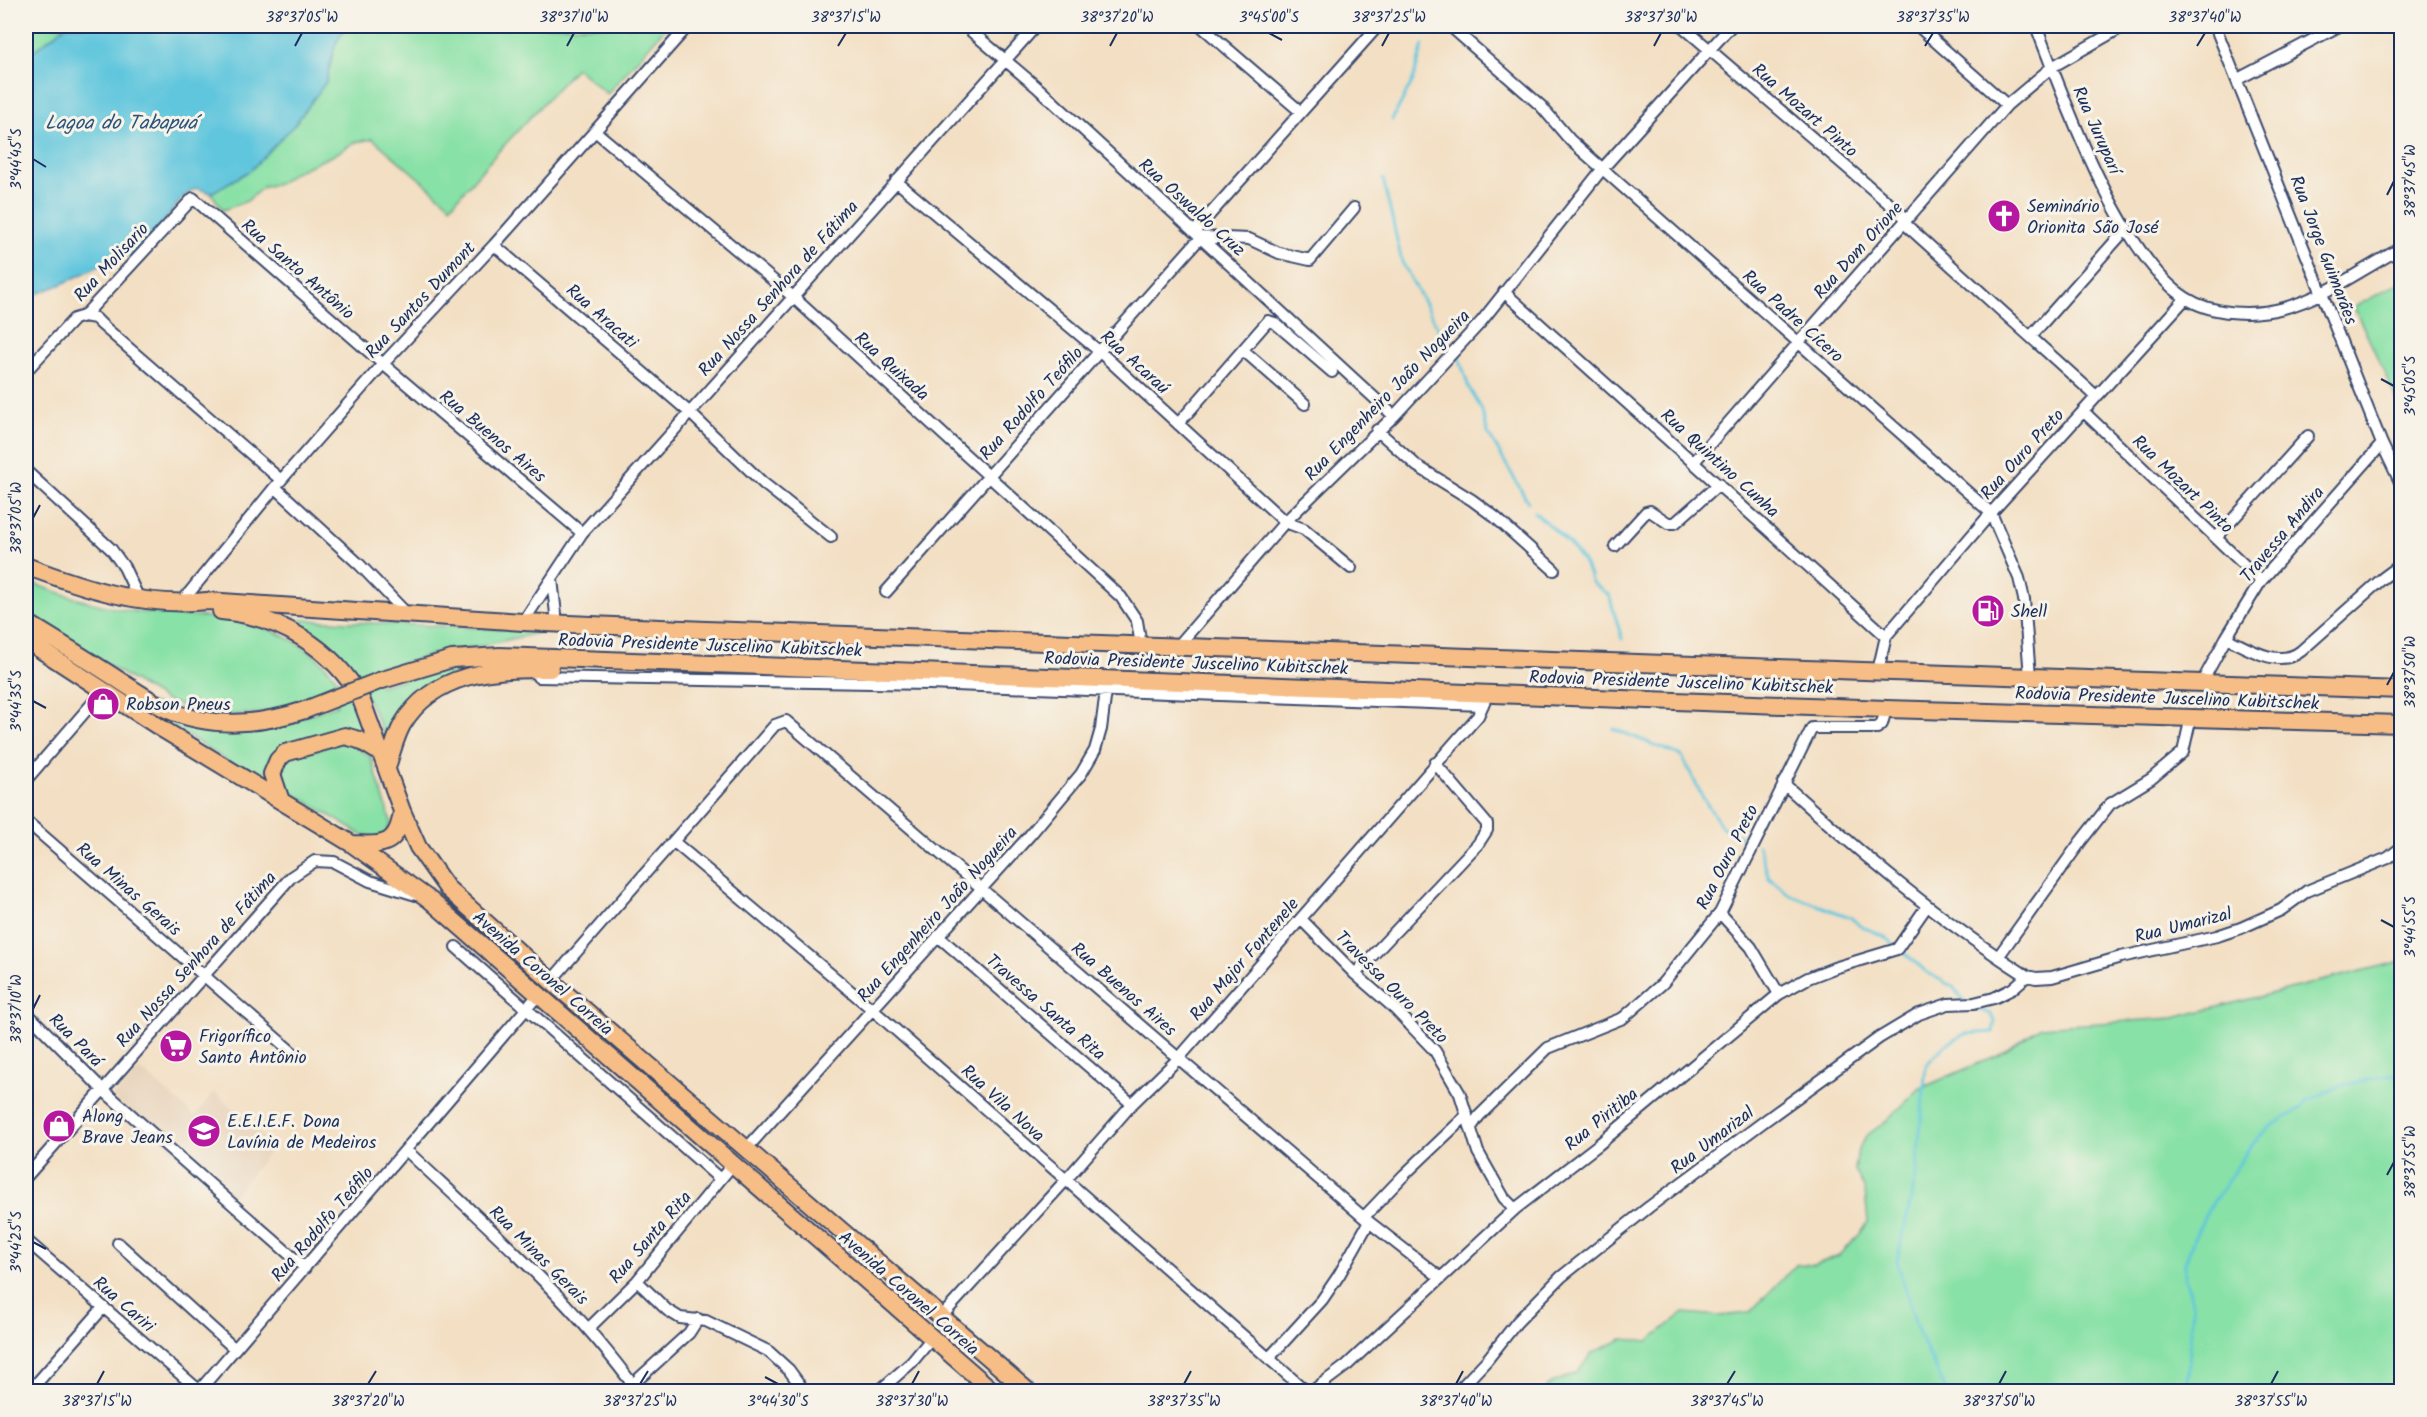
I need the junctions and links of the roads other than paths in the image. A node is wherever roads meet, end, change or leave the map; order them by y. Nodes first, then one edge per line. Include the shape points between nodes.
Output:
1 (688, 26) edge
2 (965, 26) edge
3 (1036, 26) edge
4 (1201, 26) edge
5 (1378, 26) edge
6 (1450, 26) edge
7 (1682, 26) edge
8 (1731, 26) edge
9 (1918, 26) edge
10 (2036, 26) edge
11 (2124, 26) edge
12 (2215, 26) edge
13 (2339, 26) edge
14 (1709, 50) junction
15 (1006, 59) junction
16 (2052, 67) junction
17 (2238, 80) junction
18 (2007, 105) junction
19 (1301, 112) junction
20 (595, 131) junction
21 (1603, 168) junction
22 (896, 181) junction
23 (193, 198) joint
24 (1354, 208) dead end
25 (1906, 221) junction
26 (2127, 228) junction
27 (1198, 234) junction
28 (494, 245) junction
29 (2402, 248) edge
30 (1504, 292) junction
31 (2323, 292) junction
32 (792, 296) junction
33 (2186, 298) junction
34 (84, 316) junction
35 (2031, 336) junction
36 (1798, 342) junction
37 (1243, 350) junction
38 (1100, 352) junction
39 (382, 364) junction
40 (26, 371) edge
41 (1332, 372) dead end
42 (2096, 396) junction
43 (1305, 404) dead end
44 (2083, 411) junction
45 (689, 412) junction
46 (1394, 416) junction
47 (1178, 424) junction
48 (1377, 430) junction
49 (2308, 435) dead end
50 (2382, 444) junction
51 (1694, 462) junction
52 (26, 471) edge
53 (989, 476) junction
54 (278, 484) junction
55 (1719, 484) junction
56 (2402, 486) edge
57 (1990, 513) junction
58 (1285, 522) junction
59 (582, 533) junction
60 (831, 537) dead end
61 (2216, 538) junction
62 (1615, 546) dead end
63 (2402, 564) edge
64 (26, 566) edge
65 (1351, 568) dead end
66 (1554, 570) dead end
67 (552, 579) junction
68 (2261, 581) junction
69 (886, 592) dead end
70 (139, 599) junction
71 (185, 603) junction
72 (407, 614) junction
73 (26, 622) edge
74 (523, 622) junction
75 (557, 622) junction
76 (1886, 636) junction
77 (2226, 638) junction
78 (26, 640) edge
79 (1141, 645) junction
80 (1178, 646) junction
81 (724, 665) junction
82 (1878, 671) junction
83 (2030, 677) junction
84 (460, 678) junction
85 (2201, 684) junction
86 (1107, 685) junction
87 (2402, 690) edge
88 (103, 691) junction
89 (1485, 699) junction
90 (1886, 709) junction
91 (2191, 717) junction
92 (2402, 724) edge
93 (384, 761) junction
94 (1435, 763) junction
95 (26, 780) edge
96 (1783, 783) junction
97 (281, 801) junction
98 (402, 811) junction
99 (26, 821) edge
100 (674, 842) junction
101 (352, 844) junction
102 (2402, 847) edge
103 (982, 887) junction
104 (430, 900) junction
105 (1928, 906) junction
106 (1720, 913) junction
107 (1301, 919) junction
108 (938, 936) junction
109 (456, 947) dead end
110 (1998, 957) junction
111 (1355, 974) junction
112 (205, 976) junction
113 (2027, 976) junction
114 (551, 981) junction
115 (539, 994) junction
116 (1779, 994) junction
117 (527, 1009) junction
118 (873, 1010) junction
119 (26, 1012) edge
120 (293, 1053) dead end
121 (1179, 1058) junction
122 (103, 1090) junction
123 (1132, 1104) junction
124 (1470, 1121) junction
125 (747, 1148) junction
126 (407, 1150) junction
127 (733, 1164) junction
128 (26, 1177) edge
129 (720, 1179) junction
130 (1065, 1181) junction
131 (1515, 1209) junction
132 (1366, 1220) junction
133 (26, 1240) edge
134 (118, 1243) dead end
135 (305, 1268) junction
136 (1441, 1278) junction
137 (637, 1281) junction
138 (104, 1308) junction
139 (942, 1316) junction
140 (698, 1319) junction
141 (589, 1328) junction
142 (932, 1339) junction
143 (235, 1349) junction
144 (1269, 1358) junction
145 (635, 1388) edge
146 (199, 1391) edge
147 (29, 1392) edge
148 (805, 1392) edge
149 (878, 1392) edge
150 (994, 1392) edge
151 (1029, 1392) edge
152 (1309, 1392) edge
153 (1457, 1392) edge

1 - 20 street, Rua Santos Dumont
2 - 15 street, Rua Oswaldo Cruz
3 - 15 street, Rua Nossa Senhora de Fátima
4 - 19 street
5 - 19 street, Rua Rodolfo Teófilo
6 - 21 street, Rua Padre Cícero via 1541,106 1570,140
7 - 14 street, Rua Mozart Pinto
8 - 14 street, Rua Engenheiro João Nogueira
9 - 18 street
10 - 16 street, Rua Juruparí
11 - 16 street, Rua Dom Orione
12 - 17 street, Rua Jorge Guimarães
13 - 17 street
14 - 21 street, Rua Engenheiro João Nogueira
14 - 25 street, Rua Mozart Pinto
15 - 22 street, Rua Nossa Senhora de Fátima
15 - 27 street, Rua Oswaldo Cruz
16 - 18 street, Rua Dom Orione
16 - 26 street, Rua Juruparí via 2083,142
17 - 31 street, Rua Jorge Guimarães
18 - 25 street, Rua Dom Orione
19 - 27 street, Rua Rodolfo Teófilo
20 - 28 street, Rua Santos Dumont
20 - 32 street, Rua Quixada
21 - 30 street, Rua Engenheiro João Nogueira
21 - 36 street, Rua Padre Cícero
22 - 32 street, Rua Nossa Senhora de Fátima
22 - 38 street, Rua Acaraú
23 - 34 street, Rua Molisario
23 - 39 street, Rua Santo Antônio
24 - 27 street via 1310,260 1279,253 1248,239
25 - 35 street, Rua Mozart Pinto
25 - 36 street, Rua Dom Orione
26 - 33 street, Rua Juruparí via 2154,270
26 - 35 street
27 - 38 street, Rua Rodolfo Teófilo
27 - 46 street, Rua Oswaldo Cruz
28 - 39 street, Rua Santos Dumont
28 - 45 street, Rua Aracati
29 - 31 street, Rua Juruparí
30 - 46 street, Rua Engenheiro João Nogueira
30 - 51 street, Rua Quintino Cunha
31 - 33 street, Rua Juruparí via 2282,309 2254,312 2217,310
31 - 50 street, Rua Jorge Guimarães
32 - 45 street, Rua Nossa Senhora de Fátima
32 - 53 street, Rua Quixada
33 - 42 street, Rua Ouro Preto
34 - 40 street, Rua Molisario via 74,320
34 - 54 street via 95,318
35 - 42 street, Rua Mozart Pinto
36 - 51 street, Rua Dom Orione
36 - 57 street, Rua Padre Cícero
37 - 41 street via 1271,321
37 - 43 street
37 - 47 street
38 - 47 street, Rua Acaraú
38 - 53 street, Rua Rodolfo Teófilo
39 - 54 street, Rua Santos Dumont
39 - 59 street, Rua Buenos Aires
42 - 44 street, Rua Ouro Preto
44 - 57 street, Rua Ouro Preto
44 - 61 street, Rua Mozart Pinto
45 - 59 street, Rua Nossa Senhora de Fátima
45 - 60 street, Rua Aracati via 763,483
46 - 48 street, Rua Engenheiro João Nogueira
47 - 58 street, Rua Acaraú
48 - 58 street, Rua Engenheiro João Nogueira
48 - 66 street via 1417,466 1495,517
49 - 61 street
50 - 56 street, Rua Jorge Guimarães
50 - 68 street, Travessa Andira
51 - 55 street, Rua Quintino Cunha
52 - 70 street via 111,549
53 - 69 street, Rua Rodolfo Teófilo
53 - 79 street, Rua Quixada via 1121,597 1137,621
54 - 71 street, Rua Santos Dumont
54 - 72 street
55 - 62 street via 1675,524 1646,512
55 - 76 street, Rua Quintino Cunha
57 - 76 street, Rua Ouro Preto
57 - 83 street, Rua Padre Cícero via 2019,578
58 - 65 street, Rua Acaraú via 1304,529
58 - 80 street, Rua Engenheiro João Nogueira
59 - 67 street, Rua Nossa Senhora de Fátima
61 - 68 street, Rua Mozart Pinto
63 - 77 street via 2290,657 2266,656
64 - 70 highway, Rodovia Presidente Juscelino Kubitschek via 85,587
67 - 74 street, Rua Nossa Senhora de Fátima
67 - 75 street
68 - 77 street, Travessa Andira
70 - 71 highway, Rodovia Presidente Juscelino Kubitschek
71 - 72 highway, Rodovia Presidente Juscelino Kubitschek via 207,601
71 - 93 highway, Avenida Coronel Correia via 199,609 259,618 309,641 352,683
72 - 74 highway, Rodovia Presidente Juscelino Kubitschek
73 - 81 highway, Rodovia Presidente Juscelino Kubitschek, bridge via 149,700 184,715 224,723 282,717 452,659 488,656
74 - 75 highway, Rodovia Presidente Juscelino Kubitschek
75 - 79 highway, Rodovia Presidente Juscelino Kubitschek
76 - 82 street
77 - 85 street, Travessa Andira
78 - 88 highway, Avenida Coronel Correia
79 - 80 highway, Rodovia Presidente Juscelino Kubitschek
80 - 82 highway, Rodovia Presidente Juscelino Kubitschek
81 - 84 highway via 658,670 517,668
81 - 86 highway, Rodovia Presidente Juscelino Kubitschek
82 - 83 highway, Rodovia Presidente Juscelino Kubitschek
83 - 85 highway, Rodovia Presidente Juscelino Kubitschek
84 - 86 street
84 - 93 highway via 438,688 417,705
85 - 87 highway, Rodovia Presidente Juscelino Kubitschek
86 - 89 highway, Rodovia Presidente Juscelino Kubitschek
86 - 103 street, Rua Engenheiro João Nogueira via 1095,750 1081,774
88 - 95 street
88 - 97 highway, Avenida Coronel Correia
89 - 90 highway, Rodovia Presidente Juscelino Kubitschek
89 - 94 street, Rua Major Fontenele via 1478,716
90 - 91 highway, Rodovia Presidente Juscelino Kubitschek
90 - 96 street, Rua Ouro Preto via 1877,728 1812,728
91 - 92 highway, Rodovia Presidente Juscelino Kubitschek
91 - 110 street via 2183,752 2151,779 2110,804
93 - 97 highway via 359,740 345,736 285,753 272,774
93 - 98 highway, Avenida Coronel Correia
94 - 107 street, Rua Major Fontenele
94 - 111 street via 1487,824 1487,830
96 - 105 street via 1858,851
96 - 106 street, Rua Ouro Preto
97 - 101 highway, Avenida Coronel Correia
98 - 101 highway via 400,829 393,838 373,845
98 - 114 highway, Avenida Coronel Correia via 418,847 447,888
99 - 112 street, Rua Minas Gerais
100 - 103 street, Rua Buenos Aires via 775,725 789,722
100 - 114 street
100 - 118 street, Rua Vila Nova
101 - 104 highway, Avenida Coronel Correia
102 - 113 street, Rua Umarizal via 2388,858 2307,891 2241,928 2052,977
103 - 108 street, Rua Engenheiro João Nogueira
103 - 121 street, Rua Buenos Aires
104 - 112 street, Rua Nossa Senhora de Fátima via 370,880 334,862 315,861 291,877
104 - 115 highway, Avenida Coronel Correia
105 - 110 street
105 - 116 street, Rua Piritiba via 1898,949 1834,968
106 - 116 street via 1751,947
106 - 124 street, Rua Ouro Preto via 1662,984 1623,1018 1548,1048
107 - 111 street, Travessa Ouro Preto
107 - 121 street, Rua Major Fontenele
108 - 118 street, Rua Engenheiro João Nogueira
108 - 123 street, Travessa Santa Rita
109 - 117 street
110 - 113 street
111 - 124 street, Travessa Ouro Preto via 1434,1051 1460,1094
112 - 120 street, Rua Minas Gerais
112 - 122 street, Rua Nossa Senhora de Fátima
113 - 153 street, Rua Umarizal via 1994,998 1948,1004 1919,1014 1879,1038 1776,1113 1561,1277
114 - 125 highway, Avenida Coronel Correia
115 - 117 street, Rua Rodolfo Teófilo
115 - 127 highway, Avenida Coronel Correia
116 - 131 street, Rua Piritiba
117 - 126 street, Rua Rodolfo Teófilo
117 - 129 street
118 - 125 street, Rua Engenheiro João Nogueira
118 - 130 street, Rua Vila Nova
119 - 122 street, Rua Pará
121 - 123 street, Rua Major Fontenele
121 - 132 street, Rua Buenos Aires
122 - 128 street, Rua Nossa Senhora de Fátima
122 - 135 street, Rua Pará
123 - 130 street, Rua Major Fontenele
124 - 131 street, Travessa Ouro Preto via 1488,1170
124 - 132 street, Rua Ouro Preto via 1404,1175
125 - 139 highway, Avenida Coronel Correia
126 - 135 street, Rua Rodolfo Teófilo
126 - 141 street, Rua Minas Gerais
127 - 129 street, Rua Santa Rita
127 - 142 highway, Avenida Coronel Correia
129 - 137 street, Rua Santa Rita
130 - 139 street, Rua Major Fontenele
130 - 144 street, Rua Vila Nova
131 - 136 street, Rua Piritiba
132 - 136 street, Rua Buenos Aires
132 - 144 street, Rua Ouro Preto via 1322,1300
133 - 138 street, Rua Cariri
134 - 143 street
135 - 143 street, Rua Rodolfo Teófilo
136 - 152 street, Rua Piritiba via 1347,1365
137 - 140 street via 667,1310 680,1318
137 - 141 street, Rua Santa Rita
138 - 146 street, Rua Cariri
138 - 147 street
139 - 151 highway, Avenida Coronel Correia
140 - 145 street
140 - 148 street via 768,1352 789,1370
141 - 145 street, Rua Minas Gerais
142 - 149 street
142 - 150 highway, Avenida Coronel Correia
143 - 146 street, Rua Rodolfo Teófilo
144 - 152 street, Rua Vila Nova

